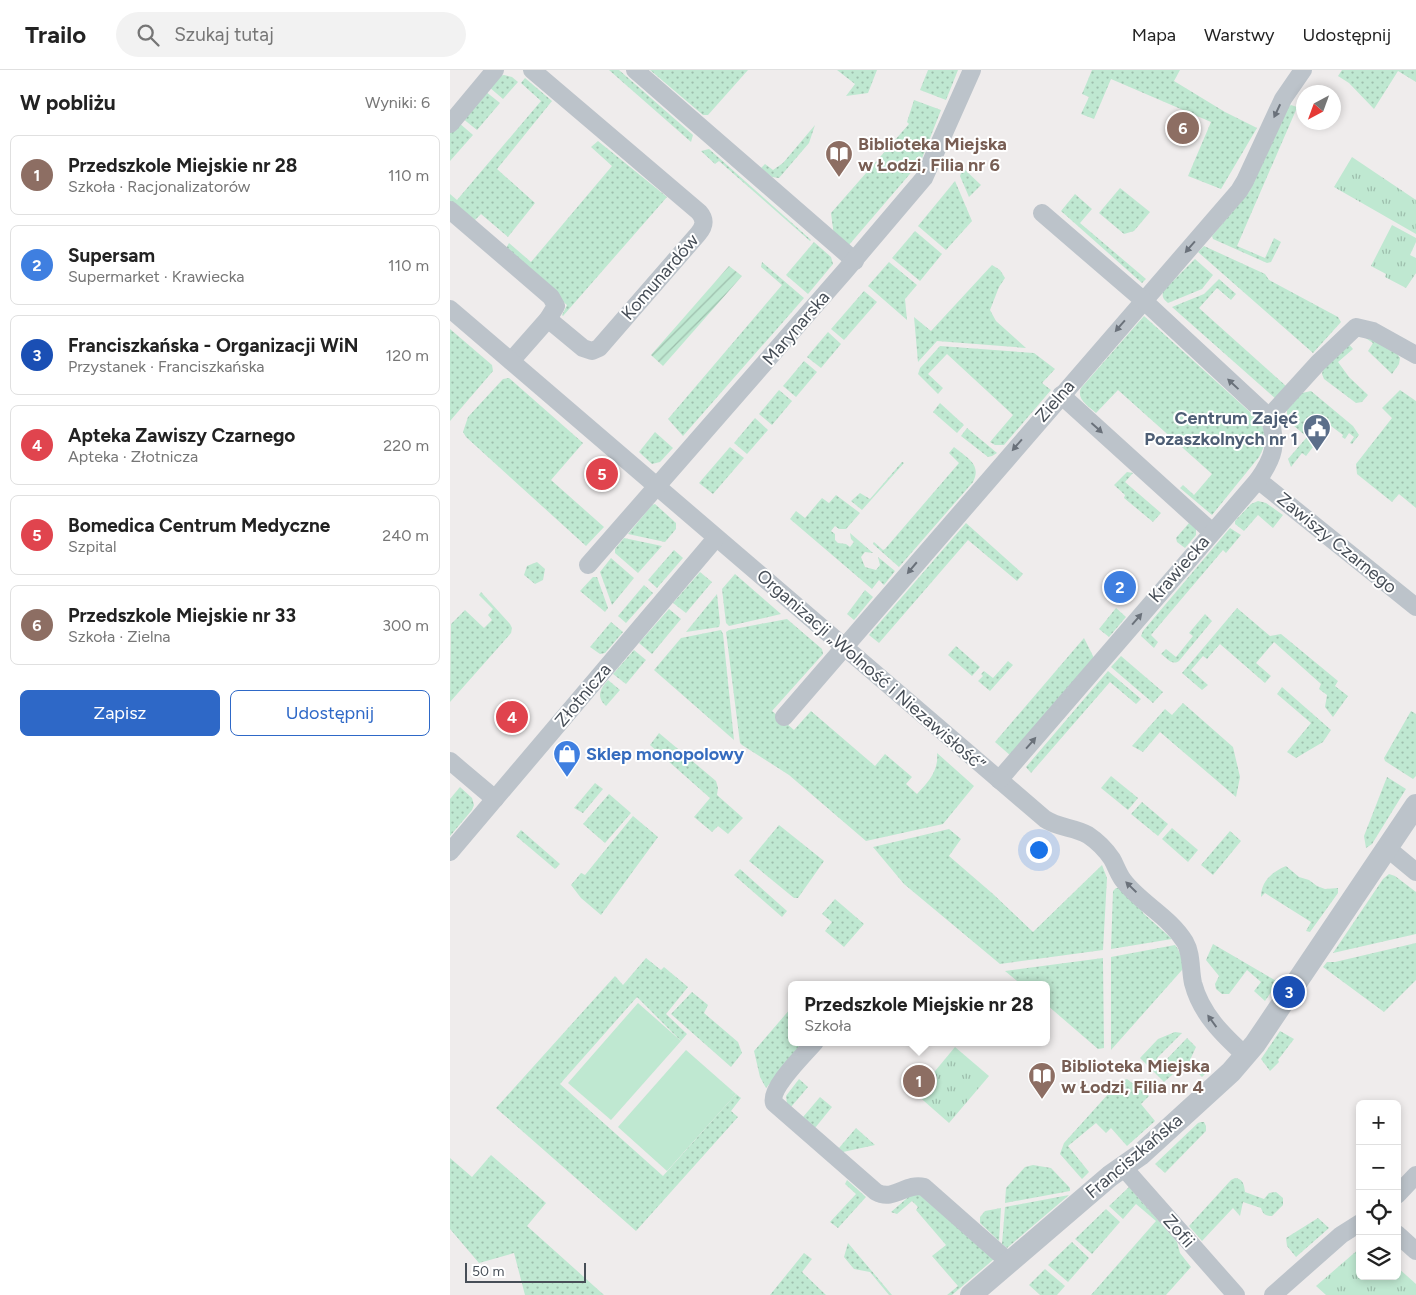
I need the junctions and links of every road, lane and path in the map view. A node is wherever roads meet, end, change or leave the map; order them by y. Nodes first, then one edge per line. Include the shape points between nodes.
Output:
1 (495, 70) edge
2 (532, 70) edge
3 (635, 70) edge
4 (972, 70) edge
5 (1303, 70) edge
6 (450, 124) edge
7 (450, 210) edge
8 (1042, 213) dead end
9 (854, 261) junction
10 (1143, 300) junction
11 (450, 309) edge
12 (548, 319) junction
13 (1416, 355) edge
14 (511, 361) junction
15 (1061, 395) junction
16 (1269, 417) junction
17 (1258, 480) junction
18 (656, 486) junction
19 (1212, 532) junction
20 (716, 538) junction
21 (588, 565) dead end
22 (1416, 607) edge
23 (845, 647) junction
24 (784, 716) dead end
25 (450, 761) edge
26 (999, 780) junction
27 (495, 799) junction
28 (1416, 804) edge
29 (1387, 848) junction
30 (450, 852) edge
31 (1416, 872) edge
32 (812, 1046) edge
33 (1246, 1056) junction
34 (1123, 1167) junction
35 (1416, 1175) edge
36 (1401, 1191) edge
37 (1356, 1226) edge
38 (1398, 1235) edge
39 (1416, 1251) edge
40 (1009, 1262) junction
41 (971, 1295) edge
42 (1236, 1295) edge
43 (1273, 1295) edge

1 - 6 street
2 - 12 street, Komunardów via 699,212 704,220 698,234 599,348 592,351 582,348
3 - 9 street
4 - 9 street, Marynarska via 924,178
5 -> 10 street, Zielna via 1283,99 1239,191
7 - 12 street via 551,297 556,306
8 - 10 street
9 - 18 street, Marynarska
10 -> 15 street, Zielna
16 -> 10 street
11 - 14 street, Organizacji „Wolność i Niezawisłość”
12 - 14 street
13 - 16 street via 1356,326
14 - 18 street, Organizacji „Wolność i Niezawisłość”
15 -> 19 street
15 -> 23 street, Zielna
16 - 17 street, Krawiecka via 1273,429 1273,453
17 - 19 street, Krawiecka
17 - 22 street, Zawiszy Czarnego
18 - 20 street, Organizacji „Wolność i Niezawisłość”
18 - 21 street, Marynarska
26 -> 19 street, Krawiecka
20 - 23 street, Organizacji „Wolność i Niezawisłość”
20 - 27 street, Złotnicza
23 - 24 street, Zielna
23 - 26 street, Organizacji „Wolność i Niezawisłość”
25 - 27 street
33 -> 26 street, Organizacji „Wolność i Niezawisłość” via 1211,1021 1193,981 1188,948 1180,934 1123,880 1112,860 1087,835 1045,819
27 - 30 street, Złotnicza
28 - 29 street, Franciszkańska
29 - 31 street
29 - 33 street, Franciszkańska
32 - 40 street via 776,1088 774,1103 876,1192 889,1195 912,1186 924,1187
33 - 34 street, Franciszkańska
34 - 40 street, Franciszkańska
34 - 42 street, Zofii
35 - 36 street
37 - 43 street
38 - 39 street
40 - 41 street, Franciszkańska

